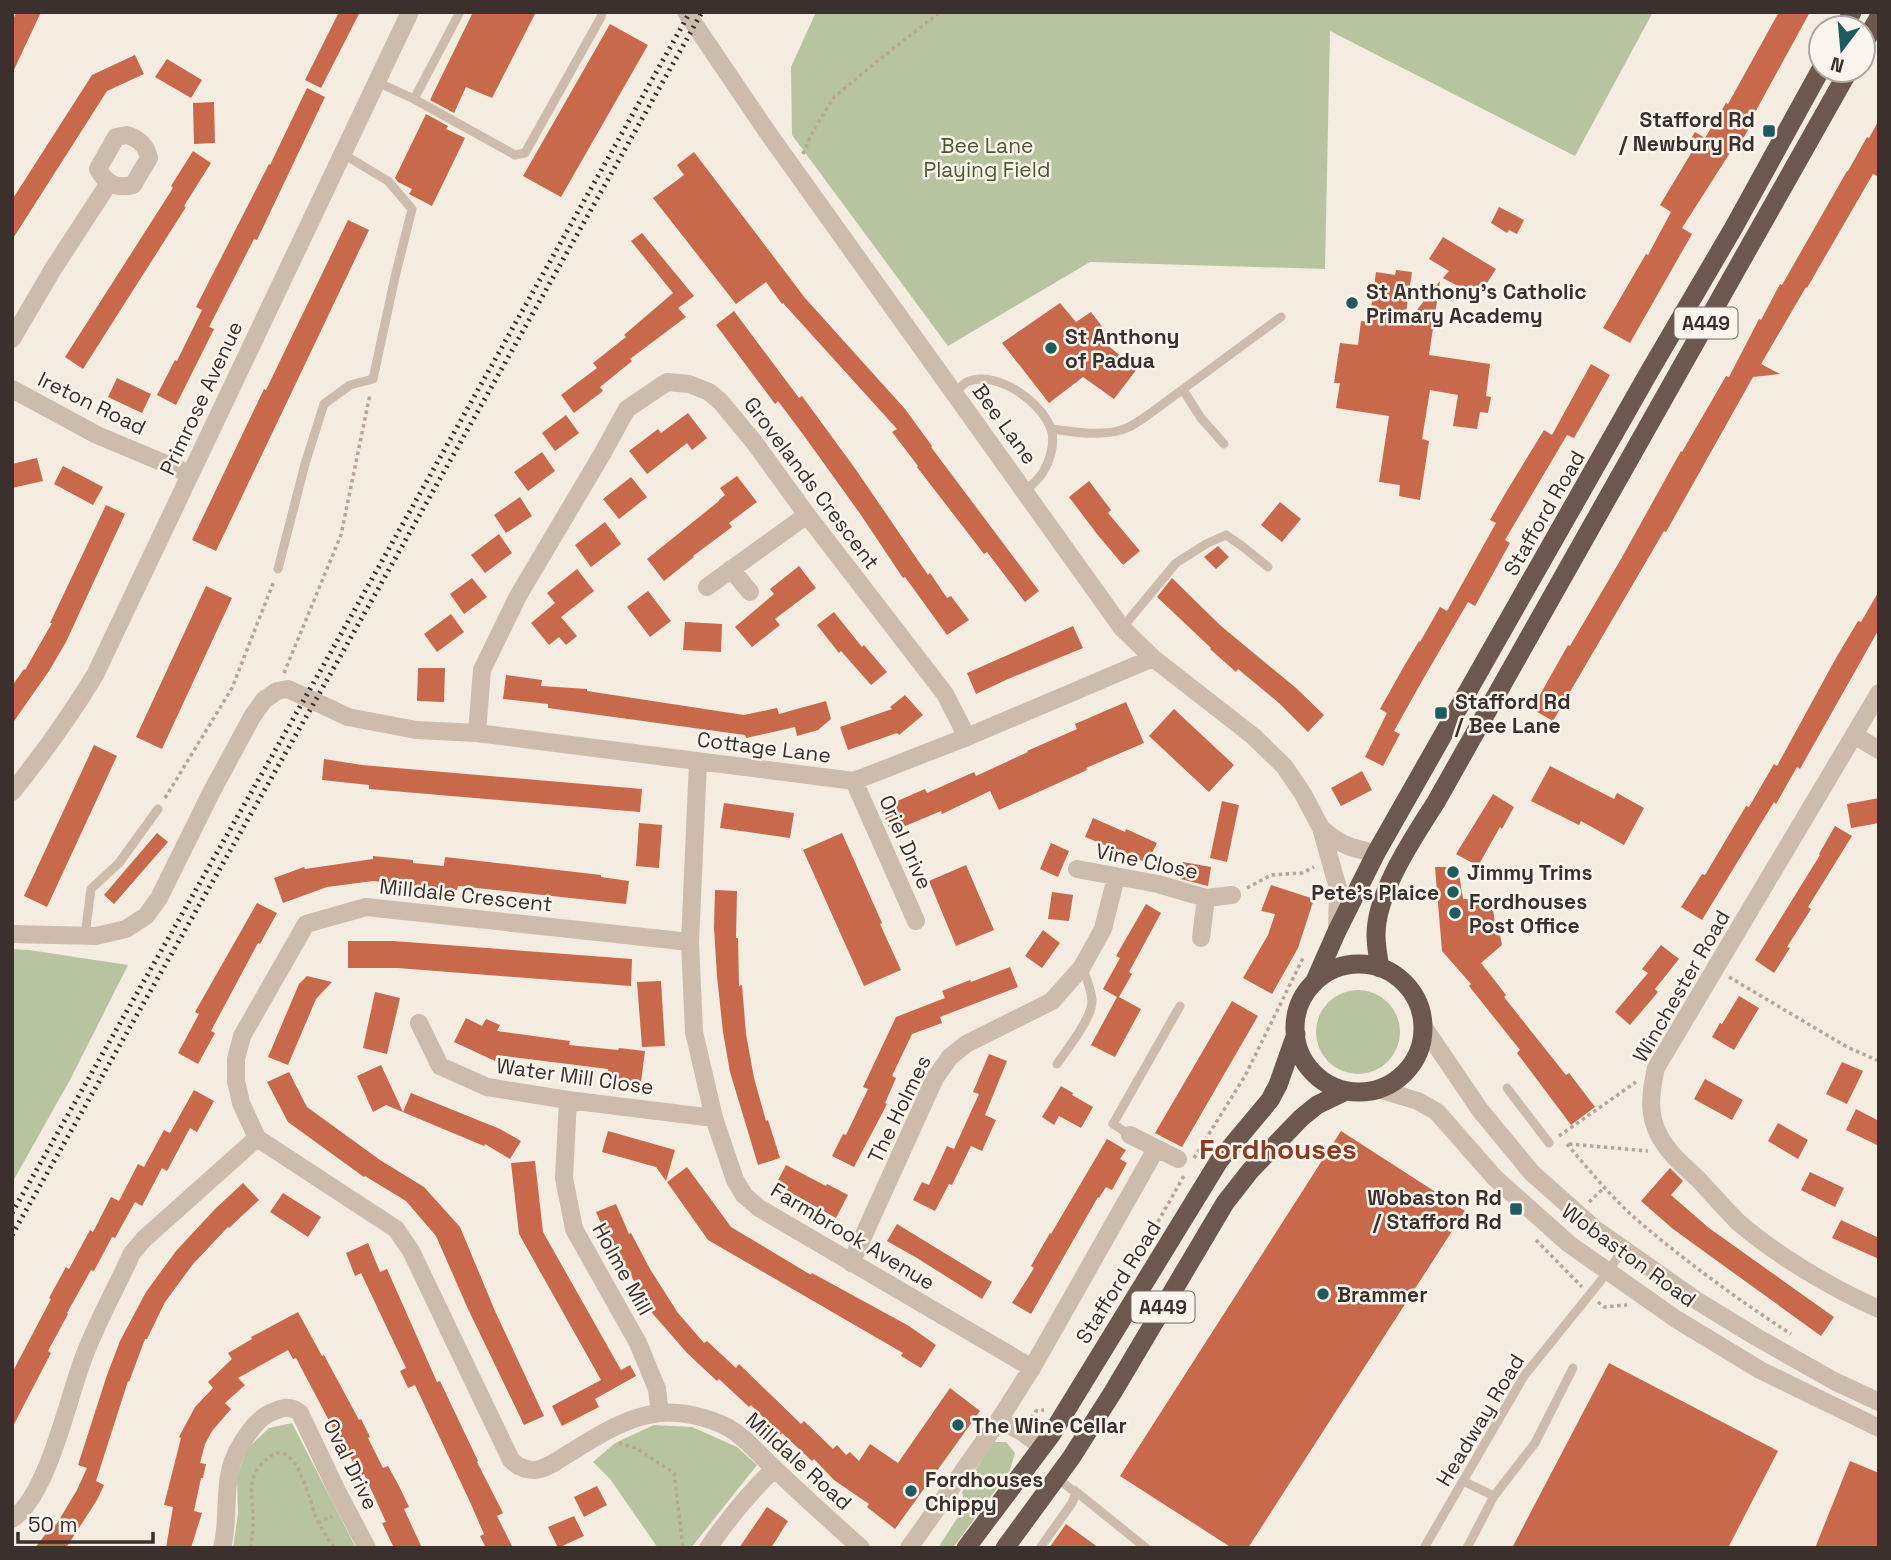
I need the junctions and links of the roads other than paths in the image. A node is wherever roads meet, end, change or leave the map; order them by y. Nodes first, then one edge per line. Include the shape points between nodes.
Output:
1 (410, 12) edge
2 (460, 12) edge
3 (602, 12) edge
4 (686, 12) edge
5 (377, 82) junction
6 (1813, 84) edge
7 (1841, 84) edge
8 (414, 99) junction
9 (342, 154) junction
10 (109, 183) dead end
11 (1281, 317) dead end
12 (12, 339) edge
13 (12, 389) edge
14 (1183, 390) junction
15 (955, 393) junction
16 (1052, 429) junction
17 (1224, 444) dead end
18 (190, 474) junction
19 (1025, 491) junction
20 (807, 515) junction
21 (1268, 567) dead end
22 (278, 569) road end
23 (731, 569) junction
24 (707, 587) dead end
25 (750, 592) dead end
26 (1122, 628) junction
27 (1153, 658) junction
28 (1879, 693) edge
29 (477, 733) junction
30 (1854, 735) junction
31 (967, 737) junction
32 (1879, 750) edge
33 (698, 762) junction
34 (854, 781) junction
35 (12, 792) edge
36 (158, 809) road end
37 (1321, 828) junction
38 (1376, 853) junction
39 (1077, 869) dead end
40 (1116, 877) junction
41 (1232, 895) road end
42 (1206, 898) junction
43 (916, 920) dead end
44 (1338, 930) junction
45 (12, 934) edge
46 (85, 935) junction
47 (1201, 938) dead end
48 (690, 942) junction
49 (1082, 967) junction
50 (1380, 968) junction
51 (1314, 983) junction
52 (1180, 1006) dead end
53 (419, 1023) dead end
54 (1423, 1026) junction
55 (1296, 1034) junction
56 (1057, 1064) dead end
57 (1507, 1088) dead end
58 (1378, 1089) junction
59 (1346, 1091) junction
60 (568, 1100) junction
61 (714, 1118) junction
62 (1130, 1135) joint
63 (257, 1138) junction
64 (1549, 1143) road end
65 (1156, 1149) junction
66 (1178, 1159) dead end
67 (1623, 1249) junction
68 (850, 1263) junction
69 (1607, 1273) junction
70 (1879, 1309) edge
71 (1032, 1368) junction
72 (1573, 1368) dead end
73 (1113, 1392) junction
74 (1879, 1402) edge
75 (660, 1413) junction
76 (999, 1420) junction
77 (1879, 1428) edge
78 (1041, 1446) junction
79 (774, 1469) junction
80 (1057, 1478) junction
81 (1463, 1481) junction
82 (1074, 1490) junction
83 (1494, 1496) junction
84 (12, 1519) edge
85 (1043, 1547) edge
86 (222, 1548) edge
87 (367, 1548) edge
88 (708, 1548) edge
89 (861, 1548) edge
90 (909, 1548) edge
91 (966, 1548) edge
92 (1005, 1548) edge
93 (1146, 1548) edge
94 (1424, 1548) edge
95 (1467, 1548) edge

1 - 5 street, Primrose Avenue
2 - 8 lane
3 - 8 lane via 525,153 515,155
4 - 15 street, Bee Lane
5 - 8 lane
5 - 9 street, Primrose Avenue
6 - 38 highway, Stafford Road / A449
7 - 50 highway, A449 via 1396,869 1376,933
9 - 18 street, Primrose Avenue
9 - 22 lane via 388,181 412,209 373,379 350,385 324,404
10 - 12 street
11 - 14 lane
13 - 18 street, Ireton Road via 97,435
14 - 16 lane via 1127,428 1104,433
14 - 17 lane
15 - 16 lane via 967,382 1000,382 1039,409
15 - 19 street, Bee Lane
16 - 19 lane via 1048,462
18 - 35 street, Primrose Avenue via 95,675 42,757
19 - 26 street, Bee Lane
20 - 23 street
20 - 29 street, Grovelands Crescent via 754,442 709,392 667,382 647,394 627,409 518,596 482,670
20 - 31 street, Grovelands Crescent via 945,694
21 - 26 lane via 1226,536 1206,544 1177,564
23 - 24 street
23 - 25 street
26 - 27 street, Bee Lane
27 - 31 street, Cottage Lane
27 - 37 street, Bee Lane via 1284,766
28 - 30 street, Winchester Road
29 - 33 street, Cottage Lane
29 - 46 street, Cottage Lane via 416,730 348,717 288,689 276,691 252,717 146,916 126,929
30 - 32 street
30 - 70 street, Winchester Road via 1656,1068 1650,1093 1657,1134 1670,1153 1739,1222 1787,1259
31 - 34 street, Cottage Lane
33 - 34 street, Cottage Lane
33 - 48 street, Farmbrook Avenue
34 - 43 street, Oriel Drive
36 - 46 lane via 119,863 91,889
37 - 38 street, Bee Lane via 1337,842
37 - 44 street, Bee Lane via 1338,888
38 - 44 highway, Stafford Road / A449
39 - 40 street, Vine Close
40 - 42 street, Vine Close
40 - 49 street, The Holmes via 1103,929
41 - 42 street, Vine Close
42 - 47 street, Vine Close
44 - 51 highway, Stafford Road / A449
45 - 46 street
48 - 61 street, Farmbrook Avenue via 694,1032
48 - 63 street, Milldale Crescent via 366,907 306,925 242,1036 236,1059 241,1103
49 - 56 lane via 1092,1002
49 - 68 street, The Holmes via 1052,1001 966,1044 950,1057 935,1078
50 - 51 highway via 1345,966
50 - 54 highway via 1400,979 1415,997
51 - 55 highway, A449 via 1296,1016
52 - 62 lane via 1113,1124
53 - 60 street, Water Mill Close via 440,1066 487,1087
54 - 58 highway via 1414,1061 1391,1085
54 - 67 street, Wobaston Road via 1480,1110 1532,1173
55 - 59 highway via 1312,1071
55 - 78 highway, Stafford Road / A449 via 1270,1100 1219,1161
57 - 64 lane
58 - 59 highway, A449
58 - 69 street, Wobaston Road via 1419,1101 1437,1112 1495,1178
59 - 73 highway, A449 via 1301,1118 1225,1203
60 - 61 street, Water Mill Close
60 - 75 street, Holme Mill via 564,1178 574,1229 638,1343 657,1389
61 - 68 street, Farmbrook Avenue via 744,1195
62 - 65 street
63 - 75 street, Milldale Road via 396,1228 516,1465 536,1470 546,1467 634,1419
63 - 84 street via 132,1254 82,1359 41,1483
65 - 66 street
65 - 71 street, Stafford Road
67 - 69 lane, Headway Road
67 - 74 street, Wobaston Road via 1758,1338
68 - 71 street, Farmbrook Avenue
69 - 77 street, Wobaston Road via 1760,1370
69 - 81 lane, Headway Road via 1524,1376
71 - 76 street, Stafford Road
72 - 83 lane via 1535,1443
73 - 78 highway via 1090,1404 1056,1451
73 - 80 highway, A449
75 - 79 street, Milldale Road via 685,1414 727,1427
76 - 78 street
76 - 90 street, Stafford Road
78 - 91 highway, Stafford Road / A449
79 - 88 street
79 - 89 street, Milldale Road
80 - 82 lane
80 - 92 highway, A449
81 - 83 lane
81 - 94 lane, Headway Road
82 - 85 lane via 1072,1503
82 - 93 lane
83 - 95 lane
86 - 87 street, Oval Drive via 230,1471 237,1450 268,1413 287,1408 300,1413

